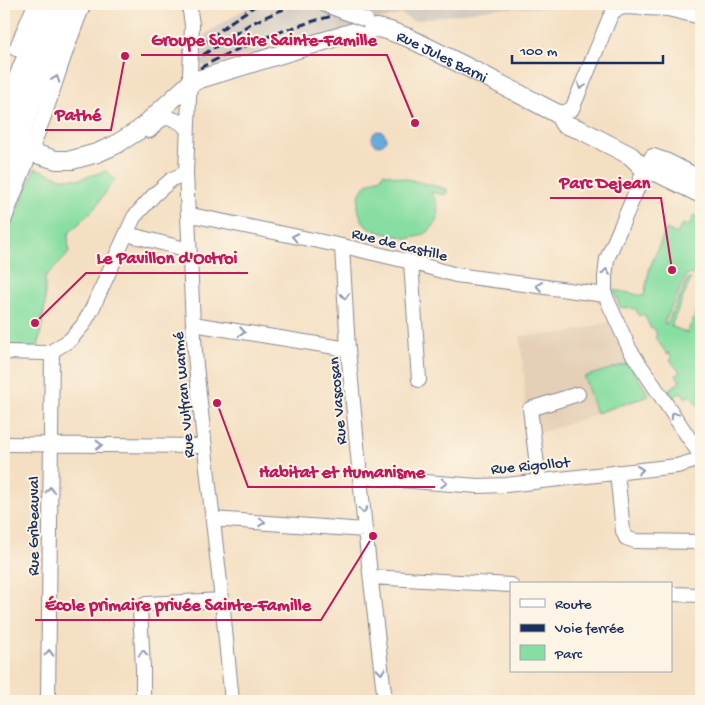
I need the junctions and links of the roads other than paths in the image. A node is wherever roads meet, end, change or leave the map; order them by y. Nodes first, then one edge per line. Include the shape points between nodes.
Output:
1 (35, 4) edge
2 (45, 4) edge
3 (57, 4) edge
4 (69, 4) edge
5 (84, 4) edge
6 (323, 4) edge
7 (191, 8) edge
8 (701, 16) edge
9 (370, 24) junction
10 (4, 81) edge
11 (189, 84) junction
12 (4, 108) edge
13 (569, 116) junction
14 (187, 129) junction
15 (139, 130) junction
16 (19, 140) edge
17 (647, 163) junction
18 (186, 172) junction
19 (4, 178) edge
20 (701, 180) edge
21 (701, 190) edge
22 (701, 194) edge
23 (189, 217) junction
24 (4, 221) edge
25 (126, 234) junction
26 (342, 247) junction
27 (189, 250) junction
28 (411, 262) junction
29 (605, 295) junction
30 (193, 324) junction
31 (348, 349) junction
32 (52, 351) junction
33 (4, 352) edge
34 (419, 380) dead end
35 (578, 394) dead end
36 (4, 444) edge
37 (50, 444) junction
38 (205, 446) junction
39 (699, 451) edge
40 (617, 472) junction
41 (360, 477) junction
42 (539, 481) junction
43 (213, 519) junction
44 (365, 530) junction
45 (701, 542) edge
46 (371, 577) junction
47 (510, 585) edge
48 (672, 594) edge
49 (701, 595) edge
50 (222, 600) junction
51 (48, 701) edge
52 (143, 701) edge
53 (232, 701) edge
54 (385, 701) edge

1 - 10 street
2 - 12 street
3 - 16 main road
4 - 16 main road
16 -> 5 street
6 - 9 street, Rue Jules Barni, bridge
7 - 11 street, Rue Vulfran Warmé
8 -> 13 street via 668,9 625,7 613,12
9 - 11 main road via 360,30
9 - 13 main road, Rue Jules Barni via 409,38 556,114
11 - 14 street, Rue Vulfran Warmé
11 - 15 main road
13 - 17 main road, Rue Jules Barni via 581,130
14 - 15 street via 169,118 149,132
14 - 18 street, Rue Vulfran Warmé
15 - 16 main road via 92,154
16 - 19 main road
16 - 24 street
17 - 20 main road, Rue Jules Barni via 665,162
17 - 21 street
17 - 22 main road, Rue Jules Barni via 660,174
29 -> 17 street via 608,259
18 - 23 street, Rue Vulfran Warmé
18 - 25 street via 154,195 134,216
26 -> 23 street, Rue de Castille
23 - 27 street, Rue Vulfran Warmé
25 - 27 street
25 - 32 street via 83,325 70,340
26 - 28 street, Rue de Castille
26 -> 31 street, Rue Vascosan
27 - 30 street, Rue Vulfran Warmé
29 -> 28 street, Rue de Castille via 456,275
28 - 34 street
39 -> 29 street via 630,350
30 -> 31 street
30 - 38 street, Rue Vulfran Warmé
31 - 41 street, Rue Vascosan
32 - 33 street
32 - 37 street, Rue Gribeauval
35 - 42 street via 530,409
36 - 37 street
37 -> 38 street
51 -> 37 street, Rue Gribeauval
38 - 43 street, Rue Vulfran Warmé
40 -> 39 street, Rue Rigollot via 677,466
40 - 42 street, Rue Rigollot
40 - 45 street via 626,538 635,541
41 -> 42 street, Rue Rigollot via 478,486
41 -> 44 street, Rue Vascosan
43 -> 44 street
43 - 50 street, Rue Vulfran Warmé
44 - 46 street, Rue Vascosan
46 - 47 street
46 -> 54 street, Rue Vascosan
48 - 49 street
52 -> 50 street via 142,606
50 - 53 street, Rue Vulfran Warmé

